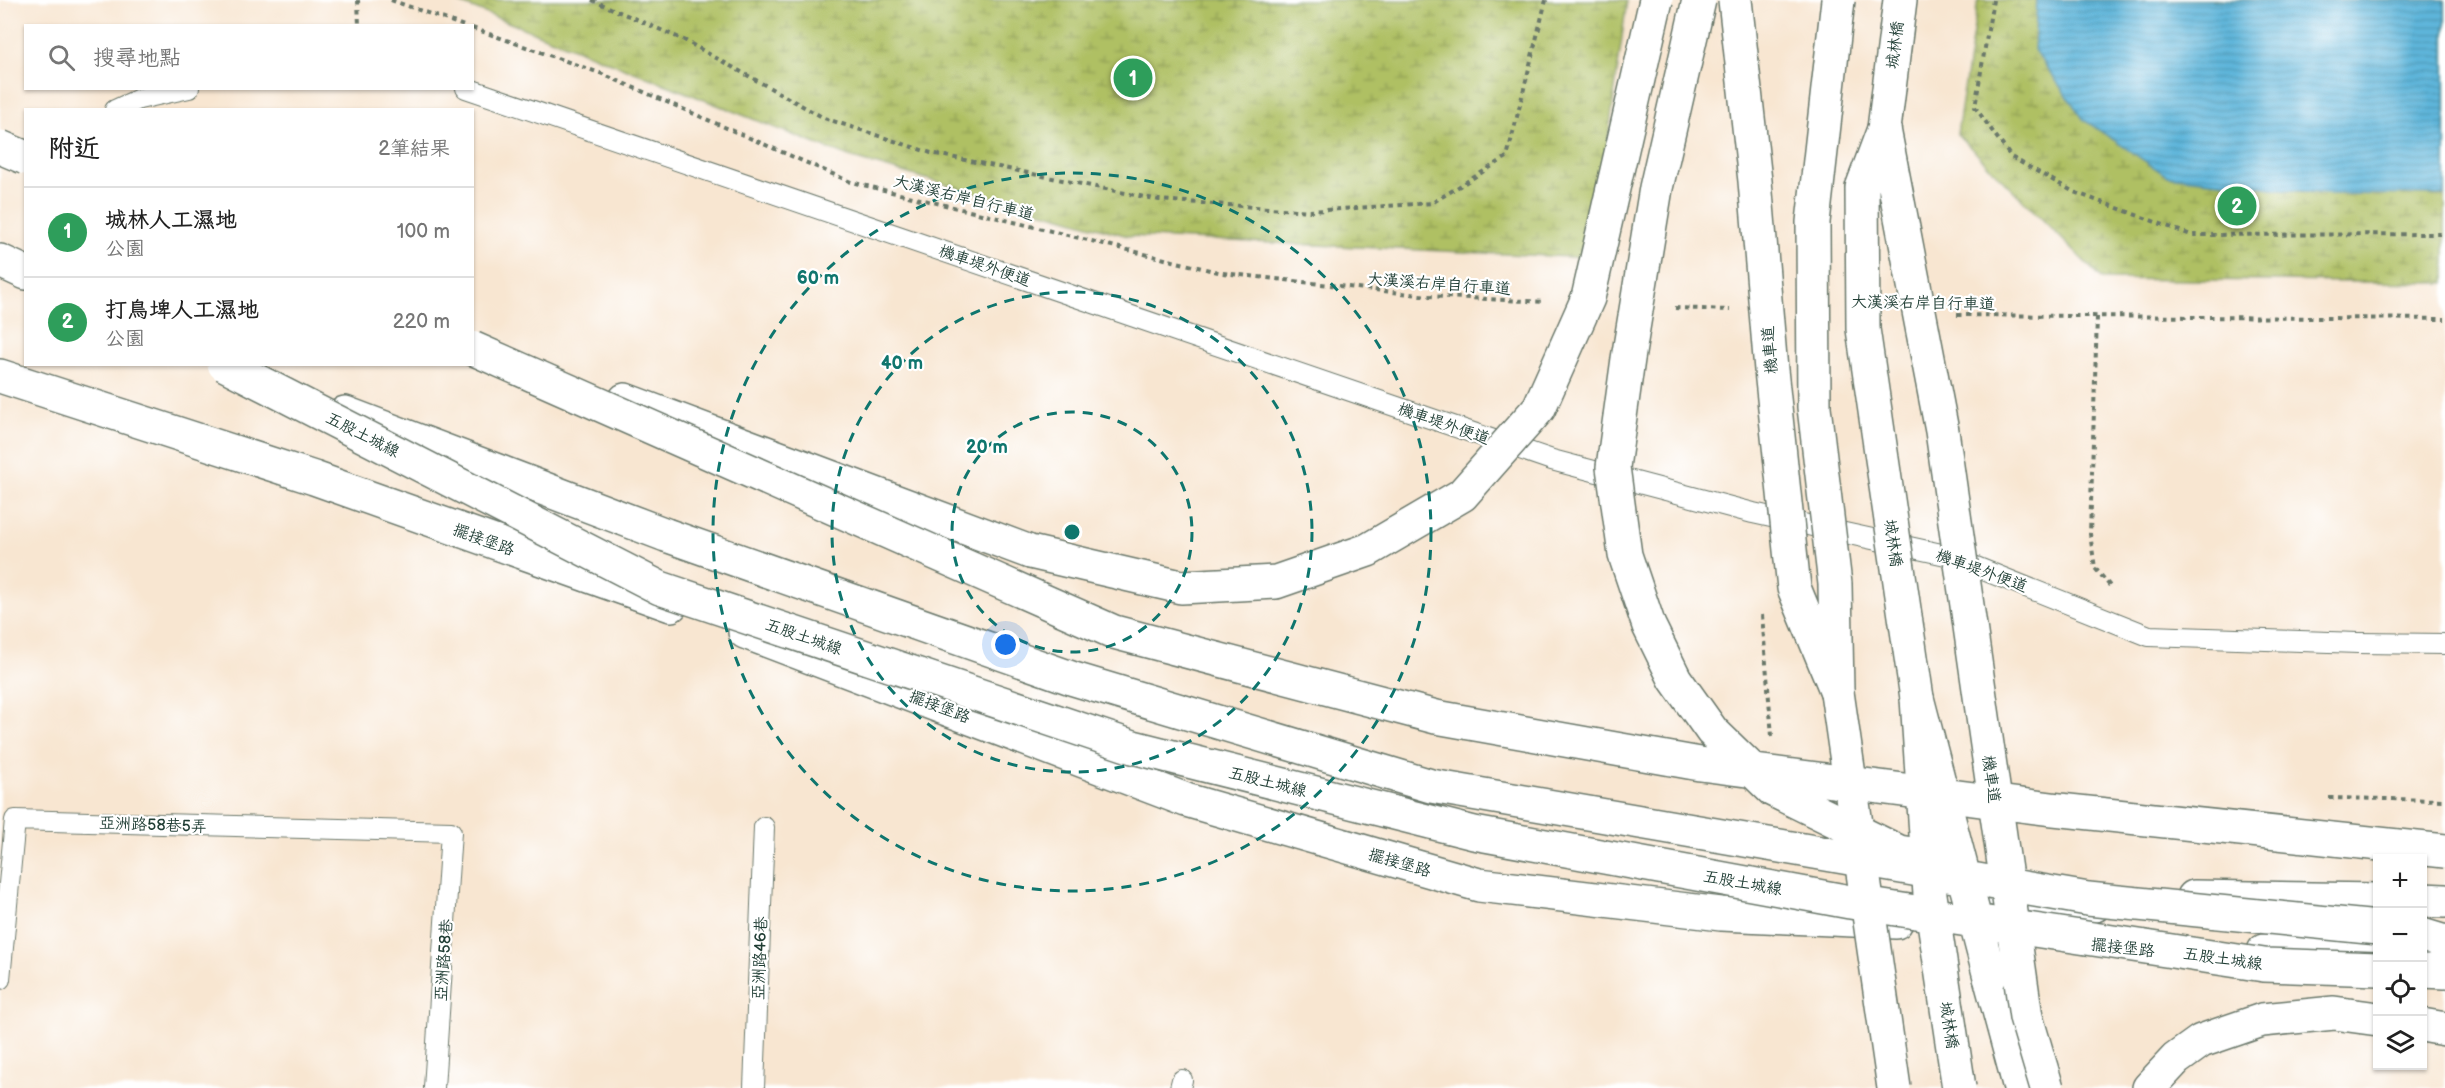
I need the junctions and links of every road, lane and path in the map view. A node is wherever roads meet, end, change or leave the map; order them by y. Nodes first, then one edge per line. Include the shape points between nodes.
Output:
1 (358, 0) edge
2 (391, 0) edge
3 (591, 0) edge
4 (1546, 0) edge
5 (1656, 0) edge
6 (1699, 0) edge
7 (1735, 0) edge
8 (1838, 0) edge
9 (1900, 0) edge
10 (1993, 0) edge
11 (359, 24) edge
12 (458, 24) edge
13 (474, 29) edge
14 (180, 90) edge
15 (472, 90) edge
16 (119, 108) edge
17 (1884, 129) junction
18 (0, 147) edge
19 (24, 149) edge
20 (24, 157) edge
21 (0, 159) edge
22 (2445, 234) edge
23 (0, 261) edge
24 (24, 272) edge
25 (1546, 302) dead end
26 (1664, 307) dead end
27 (1735, 310) dead end
28 (1945, 314) dead end
29 (2097, 317) junction
30 (2445, 319) edge
31 (474, 345) edge
32 (474, 349) edge
33 (228, 366) edge
34 (0, 376) edge
35 (262, 382) junction
36 (2116, 593) dead end
37 (2445, 644) edge
38 (1767, 668) dead end
39 (1837, 692) junction
40 (1917, 698) junction
41 (1773, 739) dead end
42 (764, 827) dead end
43 (451, 832) joint
44 (2445, 851) edge
45 (2373, 900) edge
46 (2427, 900) edge
47 (2445, 901) edge
48 (2373, 912) edge
49 (2427, 919) edge
50 (2445, 921) edge
51 (1905, 923) junction
52 (2373, 928) edge
53 (2427, 937) edge
54 (2445, 942) edge
55 (2445, 947) edge
56 (2427, 948) edge
57 (2373, 949) edge
58 (2373, 969) edge
59 (2427, 971) edge
60 (2445, 972) edge
61 (1990, 977) junction
62 (0, 979) edge
63 (2373, 1018) edge
64 (2427, 1026) edge
65 (2445, 1029) edge
66 (434, 1088) edge
67 (754, 1088) edge
68 (1894, 1088) edge
69 (1959, 1088) edge
70 (2006, 1088) edge
71 (2020, 1088) edge
72 (2048, 1088) edge
73 (2149, 1088) edge

1 - 11 path
2 - 12 path
3 - 4 path via 684,40 824,118 931,153 1159,200 1310,211 1432,203 1507,157
5 - 31 main road, bridge via 1588,298 1539,408 1462,495 1368,550 1276,582 1181,587 1030,552
6 - 48 main road, bridge via 1656,188 1613,467 1625,555 1649,626 1675,680 1712,732 1773,790 1899,852 2088,880
7 - 39 main road, 機車道, bridge via 1794,588
8 - 39 main road, bridge via 1813,222 1814,408 1835,584
9 - 17 main road, 城林橋
10 - 22 path via 1975,107 2011,158 2074,192 2191,235
13 - 25 path, 大漢溪右岸自行車道 via 600,73 851,182 1222,273 1428,297
14 - 16 lane via 139,99
15 - 37 lane, 機車堤外便道 via 1552,460 1753,513 1946,555 2149,636
17 - 40 main road, 城林橋, bridge via 1862,188 1863,329
17 - 72 main road, 機車道, bridge via 1942,431 2026,1017
18 - 20 main road, bridge
19 - 21 lane
23 - 24 main road
26 - 27 path
28 - 29 path, 大漢溪右岸自行車道
29 - 30 path, 大漢溪右岸自行車道
29 - 36 path via 2090,534 2095,568
32 - 44 main road, bridge via 1113,632 1436,717 1700,764
33 - 35 main road, 五股土城線, bridge
34 - 51 main road, 擺接堡路 via 314,478 728,626 1186,800 1479,885 1721,914
35 - 52 main road, bridge via 666,535 1074,679 1431,786 2088,899
35 - 58 main road, 五股土城線, bridge via 660,588 1133,747 1474,833 1838,900 2264,965
38 - 41 path
39 - 68 main road, bridge
40 - 61 main road, bridge
40 - 69 main road, 城林橋, bridge via 1930,895
42 - 67 lane, 亞洲路46巷
43 - 62 lane, 亞洲路58巷5弄 via 15,820
43 - 66 lane, 亞洲路58巷
45 - 51 main road, 擺接堡路 via 2182,897
46 - 47 main road
49 - 50 main road
51 - 57 main road, 擺接堡路 via 2180,953
53 - 54 main road
55 - 56 main road
59 - 60 main road
61 - 70 main road
61 - 71 main road
63 - 73 main road via 2334,1013 2262,1020 2201,1041 2176,1059
64 - 65 main road

